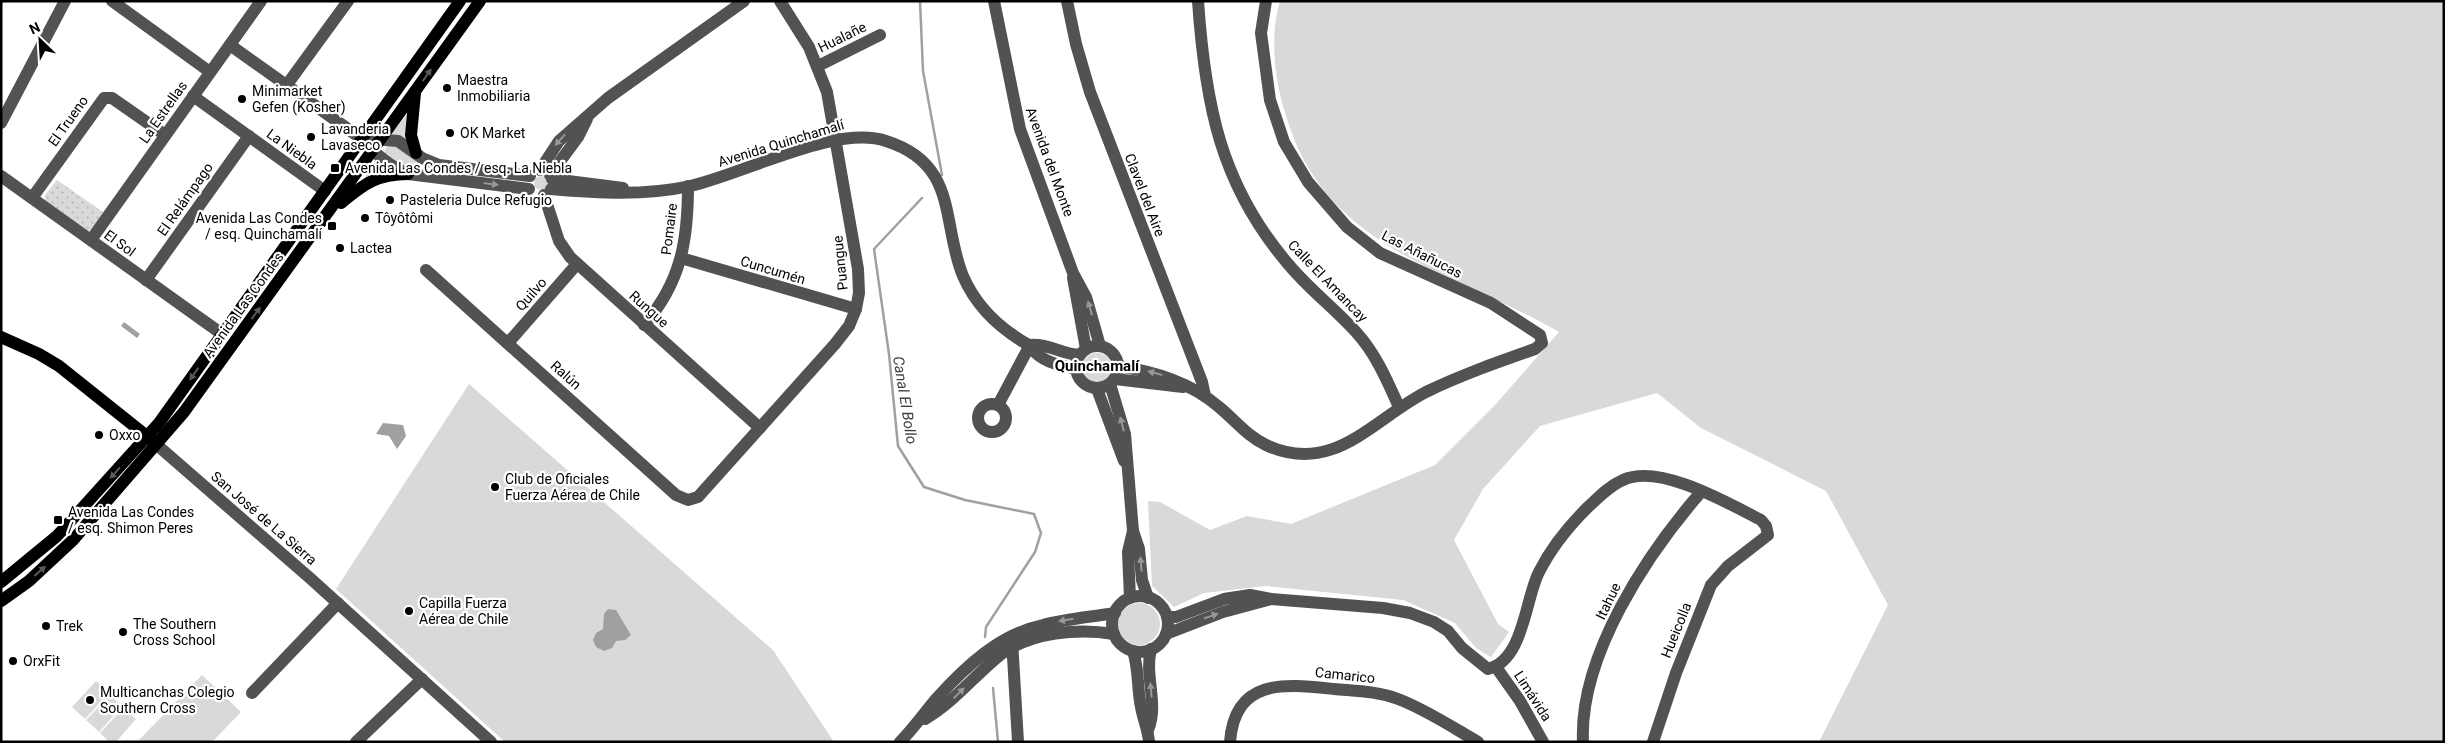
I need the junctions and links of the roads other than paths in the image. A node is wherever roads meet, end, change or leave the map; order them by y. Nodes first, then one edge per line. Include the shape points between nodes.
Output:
1 (64, 1) edge
2 (112, 1) edge
3 (348, 1) edge
4 (460, 1) edge
5 (480, 1) edge
6 (744, 1) edge
7 (780, 1) edge
8 (994, 1) edge
9 (1067, 1) edge
10 (1198, 1) edge
11 (1266, 1) edge
12 (257, 3) edge
13 (880, 35) dead end
14 (230, 45) junction
15 (818, 66) junction
16 (210, 72) junction
17 (286, 86) junction
18 (415, 93) junction
19 (193, 96) junction
20 (1, 124) edge
21 (165, 135) junction
22 (249, 136) junction
23 (362, 139) junction
24 (381, 139) junction
25 (836, 139) junction
26 (373, 150) junction
27 (419, 156) junction
28 (414, 175) junction
29 (1, 176) edge
30 (542, 182) junction
31 (688, 186) junction
32 (325, 191) junction
33 (32, 198) junction
34 (328, 214) junction
35 (91, 240) junction
36 (681, 258) junction
37 (577, 264) junction
38 (426, 270) dead end
39 (1073, 272) junction
40 (146, 280) junction
41 (856, 309) junction
42 (644, 325) junction
43 (222, 334) junction
44 (1, 337) edge
45 (508, 343) junction
46 (1030, 345) junction
47 (1100, 346) junction
48 (1083, 352) junction
49 (1118, 366) junction
50 (1076, 368) junction
51 (1112, 382) junction
52 (1096, 388) junction
53 (1188, 388) junction
54 (1205, 396) junction
55 (998, 405) dead end
56 (1399, 407) junction
57 (760, 428) junction
58 (152, 441) junction
59 (1126, 465) junction
60 (1700, 492) junction
61 (688, 500) joint
62 (1132, 531) junction
63 (1, 582) edge
64 (1130, 598) junction
65 (1148, 598) junction
66 (1272, 599) junction
67 (1, 601) edge
68 (338, 603) junction
69 (1115, 613) junction
70 (1167, 617) junction
71 (1114, 634) junction
72 (1166, 634) junction
73 (1012, 642) junction
74 (1151, 649) junction
75 (1133, 651) junction
76 (1496, 667) junction
77 (422, 679) junction
78 (252, 693) dead end
79 (1149, 736) edge
80 (356, 742) edge
81 (491, 742) edge
82 (900, 742) edge
83 (1018, 742) edge
84 (1230, 742) edge
85 (1478, 742) edge
86 (1543, 742) edge
87 (1583, 742) edge
88 (1653, 742) edge

1 - 20 street
2 - 16 street
3 - 17 street
4 - 23 main road, Avenida Las Condes
18 -> 5 main road, Avenida Las Condes
6 - 30 street via 626,84 559,141
7 - 15 street, Puangue
8 - 39 street, Avenida del Monte via 1020,129
9 - 54 street, Clavel del Aire via 1090,92
10 - 56 street, Calle El Amancay via 1202,65 1209,103 1235,181 1277,250 1368,346
11 - 56 street, Las Añañucas via 1261,33 1270,100 1284,142 1308,182 1347,227 1380,253 1491,303 1540,336 1542,343 1535,349 1443,384
12 - 14 street, La Estrellas
13 - 15 street, Hualañe
14 - 16 street, La Estrellas
14 - 17 street
15 - 25 street, Puangue
16 - 19 street, La Estrellas
17 - 23 street
18 - 24 main road, Avenida Las Condes
18 - 27 main road via 411,135
19 - 21 street, La Estrellas
19 - 22 street, La Niebla
21 - 33 street, El Trueno via 112,98 104,98
21 - 35 street, La Estrellas
22 - 32 street, La Niebla
22 - 40 street, El Relámpago
23 - 24 street, Avenida Quinchamalí
23 - 26 street, Avenida Quinchamalí
23 - 32 main road, Avenida Las Condes
24 - 26 main road, Avenida Las Condes
24 - 27 street, Avenida Quinchamalí via 398,141
25 - 31 street, Avenida Quinchamalí
25 - 41 street, Puangue via 858,269
25 - 46 street, Avenida Quinchamalí via 861,136 886,141 909,151 924,164 945,198 957,260 968,287 994,321
26 - 28 street, Avenida Quinchamalí via 389,165
26 - 34 main road, Avenida Las Condes
27 - 28 street via 426,167
27 - 30 street, Avenida Quinchamalí via 439,165
28 -> 30 street, Avenida Quinchamalí
28 - 34 main road via 387,175 374,179
29 - 33 street, El Sol
30 - 31 street, Avenida Quinchamalí via 600,194
30 - 37 street, Rungue via 560,241
31 - 36 street, Pomaire
32 - 43 main road, Avenida Las Condes
33 - 35 street, El Sol
58 -> 34 main road, Avenida Las Condes via 206,383
35 - 40 street, El Sol
36 - 41 street, Cuncumén
36 - 42 street, Pomaire via 667,293
37 - 42 street, Rungue
37 - 45 street, Quilvo
38 - 45 street, Ralún
47 -> 39 street, Avenida del Monte via 1086,297
39 - 48 street, Avenida del Monte
40 - 43 street, El Sol
41 - 57 street, Puangue via 844,334
42 - 57 street, Rungue
43 -> 58 main road, Avenida Las Condes
44 - 58 main road, San José de La Sierra via 59,366
45 - 61 street, Ralún via 676,495
46 - 48 street, Avenida Quinchamalí via 1061,352
46 - 50 street, Avenida Quinchamalí via 1042,358
46 - 55 street
47 - 48 street
47 - 49 street via 1115,355
48 - 50 street
49 - 51 street
53 -> 49 street via 1160,374
50 - 52 street via 1082,383
51 - 52 street
51 - 53 street
59 -> 51 street via 1125,434
52 - 59 street
53 - 54 street
54 - 56 street via 1256,440 1284,452 1303,454 1322,453 1348,444
57 - 61 street, Puangue via 700,494
58 -> 63 main road, Avenida Las Condes via 57,536
67 -> 58 main road, Avenida Las Condes via 73,540
58 - 68 street, San José de La Sierra
59 - 62 street
60 - 76 street via 1681,481 1654,475 1624,479 1605,492 1558,541 1538,573 1516,643
60 - 87 street, Itahue via 1650,557 1616,617 1588,687
60 - 88 street, Hueicolla via 1764,523 1768,535 1728,566 1711,585
62 - 64 street via 1128,552
65 -> 62 street via 1142,580 1139,549
64 - 65 street
64 - 69 street
65 - 70 street via 1160,605
66 - 70 street via 1250,595 1234,597 1174,618
72 -> 66 street via 1208,617
66 - 76 street via 1410,613 1448,631 1462,648 1488,669
68 - 77 street, San José de La Sierra
68 - 78 street
69 - 71 street
69 -> 73 street via 1042,625
70 - 72 street
71 - 73 street via 1063,633
71 - 75 street via 1119,643
72 - 74 street via 1159,645
73 - 82 street via 993,647 968,669 936,699
73 - 83 street
74 - 75 street
79 -> 74 street via 1153,712
75 - 79 street via 1141,711
76 - 86 street, Limávida via 1520,700
77 - 80 street
77 - 81 street, San José de La Sierra
84 - 85 street, Camarico via 1236,717 1248,700 1265,689 1291,685 1389,696

